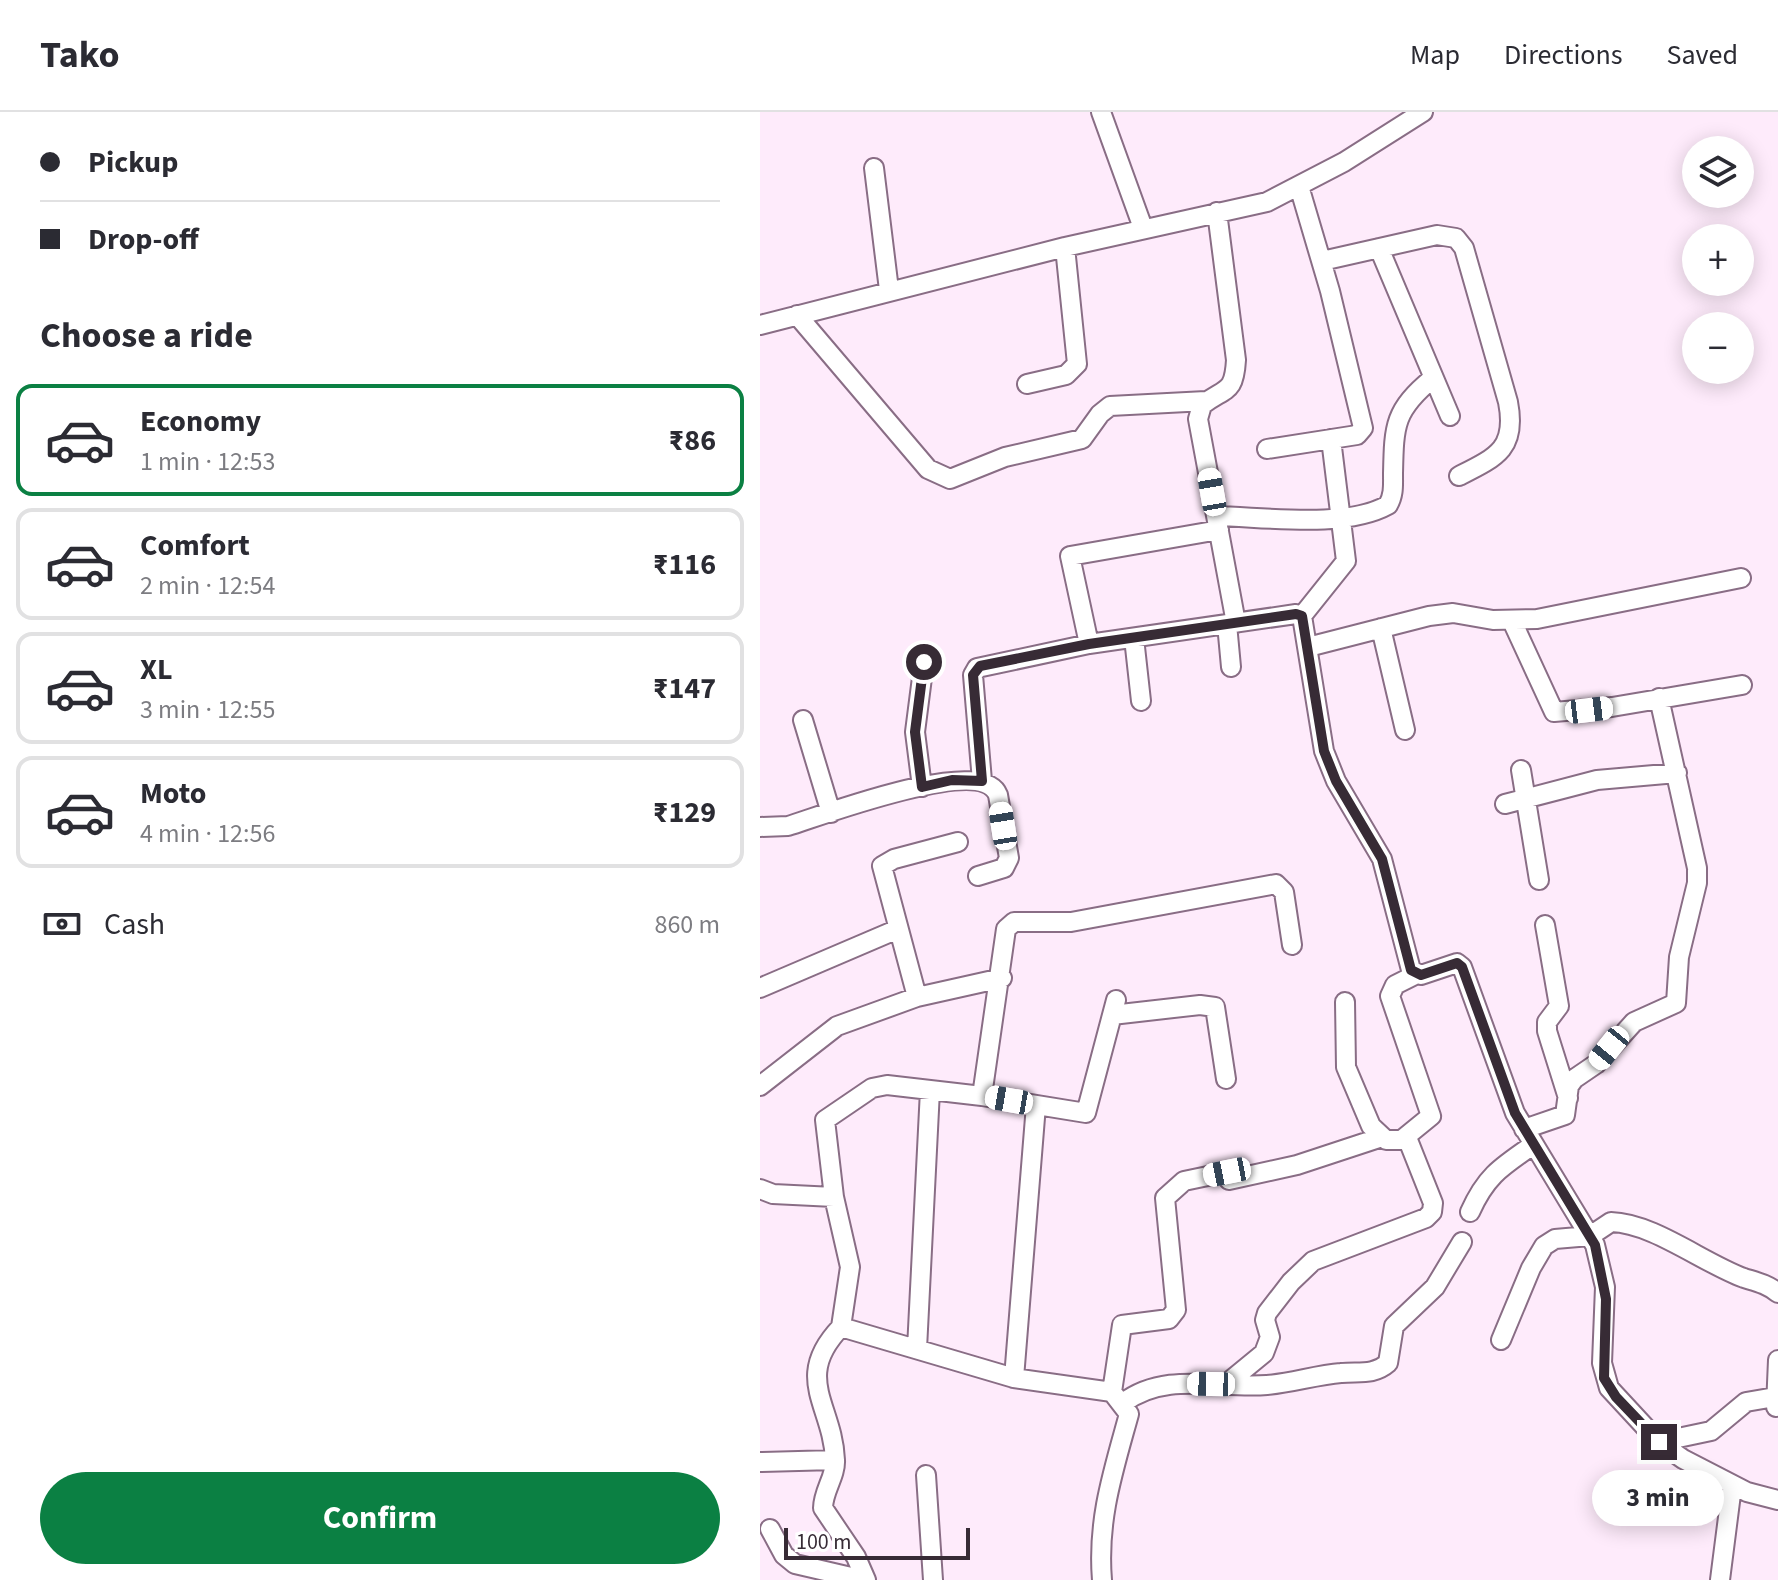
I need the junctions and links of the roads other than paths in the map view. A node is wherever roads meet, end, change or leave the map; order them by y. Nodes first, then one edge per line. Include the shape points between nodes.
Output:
1 (1101, 112) edge
2 (1385, 112) edge
3 (1423, 112) edge
4 (1397, 128) junction
5 (874, 168) dead end
6 (1299, 186) junction
7 (1217, 212) junction
8 (1143, 228) junction
9 (1065, 247) junction
10 (1379, 248) junction
11 (1322, 261) junction
12 (889, 290) junction
13 (797, 315) junction
14 (760, 325) edge
15 (1433, 378) junction
16 (1027, 384) dead end
17 (1206, 401) junction
18 (1450, 416) dead end
19 (1331, 439) junction
20 (1267, 449) dead end
21 (1459, 476) dead end
22 (1342, 518) junction
23 (1217, 523) junction
24 (1741, 578) dead end
25 (1302, 616) junction
26 (1512, 621) junction
27 (1232, 623) junction
28 (1381, 628) junction
29 (1134, 638) junction
30 (1089, 644) junction
31 (1308, 647) junction
32 (924, 662) dead end
33 (1231, 667) dead end
34 (1742, 685) dead end
35 (1659, 698) junction
36 (1141, 701) dead end
37 (803, 720) dead end
38 (1405, 730) dead end
39 (1521, 770) dead end
40 (1677, 773) junction
41 (982, 781) junction
42 (922, 787) junction
43 (1524, 799) junction
44 (1505, 804) dead end
45 (831, 813) junction
46 (760, 827) edge
47 (958, 842) dead end
48 (978, 876) dead end
49 (1539, 880) dead end
50 (1545, 925) dead end
51 (898, 929) junction
52 (1292, 945) dead end
53 (1415, 975) junction
54 (1002, 978) junction
55 (760, 988) edge
56 (917, 997) junction
57 (1345, 1002) dead end
58 (1226, 1079) dead end
59 (760, 1086) edge
60 (930, 1090) junction
61 (982, 1096) junction
62 (1569, 1099) junction
63 (1036, 1105) junction
64 (1379, 1138) junction
65 (1404, 1138) junction
66 (1532, 1144) junction
67 (766, 1194) edge
68 (834, 1197) junction
69 (1470, 1212) dead end
70 (1587, 1232) junction
71 (1462, 1242) dead end
72 (1778, 1293) edge
73 (836, 1334) junction
74 (1501, 1340) dead end
75 (917, 1349) junction
76 (1778, 1360) edge
77 (1014, 1378) junction
78 (1225, 1385) junction
79 (1121, 1403) junction
80 (1777, 1403) edge
81 (1659, 1442) junction
82 (835, 1460) junction
83 (760, 1462) edge
84 (926, 1475) dead end
85 (1732, 1486) junction
86 (1778, 1500) edge
87 (770, 1529) dead end
88 (865, 1580) edge
89 (933, 1580) edge
90 (1102, 1580) edge
91 (1720, 1580) edge

1 - 8 street
2 - 4 street
3 - 4 street
4 - 6 street
5 - 12 street
6 - 7 street via 1267,202
6 - 11 street
7 - 8 street
7 - 17 street via 1236,360 1233,384
8 - 9 street
9 - 12 street
9 - 16 street via 1077,364 1066,375
10 - 11 street
10 - 15 street
10 - 21 street via 1457,233 1464,248 1511,418 1504,448
11 - 19 street via 1363,421 1360,434
12 - 13 street
13 - 14 street
13 - 17 street via 928,469 950,479 1005,457 1082,439 1110,406
15 - 18 street
15 - 22 street via 1409,398 1396,423 1391,501 1373,513
17 - 23 street via 1198,419
19 - 20 street
19 - 22 street
22 - 23 street
22 - 25 street via 1346,561
23 - 27 street
23 - 30 street via 1070,556
24 - 26 street
25 - 27 street
25 - 31 street
26 - 28 street via 1453,613
26 - 35 street via 1554,712
27 - 29 street
27 - 33 street
28 - 31 street
28 - 38 street
29 - 30 street
29 - 36 street
30 - 41 street via 975,669
31 - 53 street via 1324,751 1382,859
32 - 42 street via 915,732
34 - 35 street
35 - 40 street
37 - 45 street
39 - 43 street
40 - 43 street via 1597,780
40 - 62 street via 1697,883 1679,957 1676,1003 1634,1022 1596,1064 1574,1079
41 - 42 street
41 - 48 street via 998,795 1009,858 1004,868
42 - 45 street
43 - 44 street
43 - 49 street
45 - 46 street via 788,826
47 - 51 street via 883,864
50 - 62 street via 1559,1006 1547,1031
51 - 55 street
51 - 56 street
52 - 54 street via 1284,892 1276,884 1071,922 1014,922 1006,929
53 - 65 street via 1395,985 1390,996 1431,1116
53 - 66 street via 1457,963 1462,967
54 - 56 street
54 - 61 street
56 - 59 street via 837,1026
57 - 64 street via 1346,1067
58 - 63 street via 1215,1007 1114,1007 1088,1112
60 - 61 street
60 - 68 street via 872,1088 825,1120
60 - 75 street
61 - 63 street
62 - 66 street via 1565,1115
63 - 77 street
64 - 65 street
64 - 79 street via 1297,1165 1184,1181 1165,1198 1176,1310 1169,1319 1122,1325
65 - 78 street via 1413,1148 1432,1212 1313,1261 1267,1313 1270,1337 1264,1353
66 - 69 street via 1483,1184
66 - 70 street
67 - 68 street
68 - 73 street via 850,1267
70 - 72 street via 1619,1222
70 - 74 street via 1544,1246
70 - 81 street via 1605,1287 1604,1378
71 - 78 street via 1435,1287 1394,1326 1383,1368 1270,1385
73 - 75 street
73 - 82 street via 815,1374
75 - 77 street
76 - 80 street
77 - 79 street
78 - 79 street via 1160,1384
79 - 90 street via 1124,1433 1099,1541
80 - 81 street via 1746,1402 1711,1431
81 - 85 street
82 - 83 street
82 - 88 street via 823,1508
84 - 89 street
85 - 86 street
85 - 91 street
87 - 88 street via 795,1564

